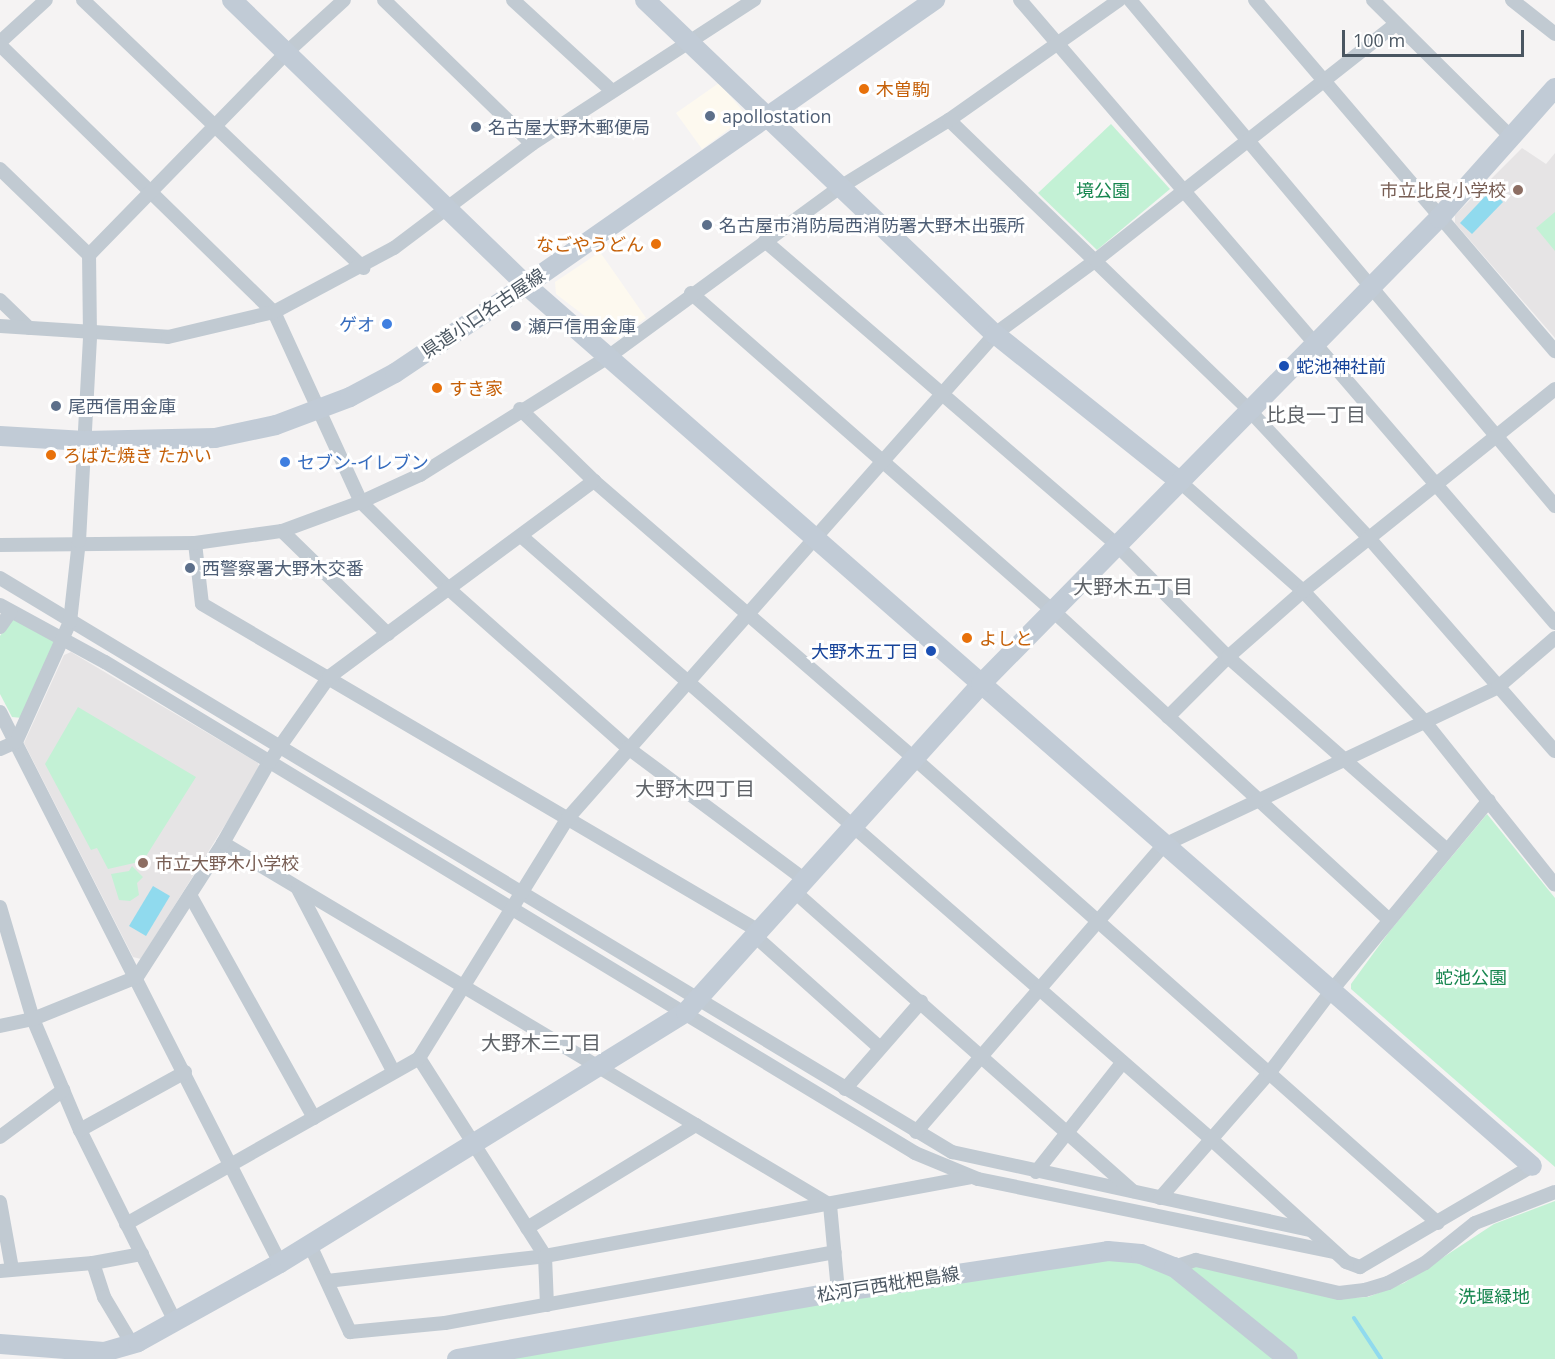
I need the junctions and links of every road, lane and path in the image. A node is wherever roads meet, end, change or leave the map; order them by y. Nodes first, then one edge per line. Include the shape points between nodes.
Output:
1 (46, 0) edge
2 (83, 0) edge
3 (232, 0) edge
4 (344, 0) edge
5 (384, 0) edge
6 (513, 0) edge
7 (645, 0) edge
8 (753, 0) edge
9 (935, 0) edge
10 (1020, 0) edge
11 (1119, 0) edge
12 (1130, 0) edge
13 (1255, 0) edge
14 (1373, 0) edge
15 (1512, 0) edge
16 (1396, 24) junction
17 (1555, 34) edge
18 (688, 41) junction
19 (0, 43) edge
20 (1057, 44) junction
21 (287, 52) junction
22 (1324, 81) junction
23 (1555, 88) edge
24 (612, 90) junction
25 (767, 118) junction
26 (949, 120) junction
27 (217, 126) junction
28 (1512, 138) junction
29 (1247, 142) junction
30 (532, 144) junction
31 (0, 169) edge
32 (842, 186) junction
33 (152, 192) junction
34 (1184, 192) junction
35 (446, 206) junction
36 (1440, 218) junction
37 (765, 241) junction
38 (88, 255) junction
39 (1096, 261) junction
40 (363, 268) junction
41 (526, 285) junction
42 (1369, 287) junction
43 (691, 293) junction
44 (0, 300) edge
45 (274, 312) junction
46 (0, 326) edge
47 (29, 328) junction
48 (996, 334) junction
49 (90, 335) junction
50 (1315, 343) junction
51 (1555, 351) edge
52 (608, 357) junction
53 (1555, 389) edge
54 (943, 395) junction
55 (520, 409) junction
56 (1249, 410) junction
57 (317, 411) junction
58 (0, 436) edge
59 (1494, 437) junction
60 (85, 441) junction
61 (884, 461) junction
62 (1178, 480) junction
63 (594, 481) junction
64 (1437, 482) junction
65 (361, 502) junction
66 (1555, 506) edge
67 (282, 531) junction
68 (521, 536) junction
69 (1368, 537) junction
70 (813, 538) junction
71 (79, 541) junction
72 (195, 543) junction
73 (0, 544) edge
74 (1116, 544) junction
75 (0, 578) edge
76 (450, 590) junction
77 (1303, 591) junction
78 (5, 608) edge
79 (1051, 609) junction
80 (747, 614) junction
81 (70, 622) junction
82 (1555, 623) edge
83 (0, 627) edge
84 (388, 634) junction
85 (63, 638) junction
86 (1555, 638) edge
87 (1228, 657) junction
88 (329, 677) junction
89 (688, 680) junction
90 (981, 684) junction
91 (1498, 687) junction
92 (0, 712) edge
93 (1168, 717) junction
94 (1425, 722) junction
95 (16, 742) junction
96 (281, 746) junction
97 (0, 748) edge
98 (628, 748) junction
99 (1555, 751) edge
100 (915, 759) junction
101 (269, 762) junction
102 (1345, 762) junction
103 (1489, 800) junction
104 (1260, 802) junction
105 (568, 818) junction
106 (855, 828) junction
107 (224, 843) junction
108 (1164, 845) junction
109 (1446, 849) junction
110 (1555, 885) edge
111 (800, 886) junction
112 (297, 887) junction
113 (190, 895) junction
114 (520, 895) junction
115 (0, 907) edge
116 (511, 909) junction
117 (1389, 920) junction
118 (1097, 921) junction
119 (758, 934) junction
120 (137, 976) junction
121 (463, 987) junction
122 (1040, 990) junction
123 (1332, 990) junction
124 (921, 1002) junction
125 (693, 1005) junction
126 (33, 1019) junction
127 (0, 1026) edge
128 (879, 1047) junction
129 (982, 1054) junction
130 (419, 1058) junction
131 (1123, 1062) junction
132 (600, 1068) junction
133 (393, 1071) junction
134 (185, 1072) junction
135 (1270, 1072) junction
136 (845, 1089) junction
137 (63, 1090) junction
138 (314, 1118) junction
139 (696, 1125) junction
140 (80, 1130) junction
141 (916, 1132) junction
142 (1069, 1133) junction
143 (0, 1137) edge
144 (1211, 1139) junction
145 (474, 1145) junction
146 (231, 1165) junction
147 (1532, 1166) joint
148 (1036, 1172) junction
149 (971, 1177) junction
150 (1134, 1192) junction
151 (1555, 1192) edge
152 (1160, 1197) junction
153 (0, 1203) edge
154 (830, 1205) junction
155 (1438, 1223) junction
156 (126, 1224) junction
157 (527, 1228) junction
158 (1310, 1230) junction
159 (310, 1245) junction
160 (835, 1252) junction
161 (1334, 1252) junction
162 (142, 1254) junction
163 (545, 1256) junction
164 (93, 1263) junction
165 (280, 1263) junction
166 (1174, 1267) junction
167 (6, 1270) edge
168 (327, 1281) junction
169 (838, 1292) junction
170 (547, 1305) junction
171 (176, 1321) junction
172 (0, 1344) edge
173 (132, 1344) junction
174 (457, 1359) edge
175 (1288, 1359) edge

1 - 19 street
2 - 27 street
3 - 21 street
4 - 21 street
5 - 30 street
6 - 24 street
7 - 18 street
8 - 18 street
9 - 25 street, 県道小口名古屋線
10 - 20 street
11 - 20 street
12 - 29 street
13 - 22 street
14 - 16 street
15 - 17 street
16 - 22 street
16 - 28 street
18 - 24 street
18 - 25 street
19 - 33 street
20 - 26 street
20 - 34 street
21 - 27 street
21 - 35 street
22 - 29 street
22 - 36 street
23 - 28 street
24 - 30 street
25 - 32 street
25 - 41 street, 県道小口名古屋線
26 - 32 street
26 - 39 street
27 - 33 street
27 - 40 street
28 - 36 street
29 - 34 street
29 - 42 street
30 - 35 street
31 - 38 street
32 - 37 street
32 - 48 street
33 - 38 street
33 - 45 street
34 - 39 street
34 - 50 street
35 - 40 street
35 - 41 street
36 - 42 street
36 - 51 street
37 - 43 street
37 - 54 street
38 - 49 street
39 - 48 street
39 - 56 street
40 - 45 street
41 - 52 street
41 - 57 street, 県道小口名古屋線 via 395,373
42 - 50 street
42 - 59 street
43 - 52 street
43 - 61 street
44 - 47 street
45 - 49 street via 168,337
45 - 57 street
46 - 47 street
47 - 49 street
48 - 54 street
48 - 62 street
49 - 60 street
50 - 56 street
50 - 64 street
52 - 55 street
52 - 70 street
53 - 59 street
54 - 61 street
54 - 74 street
55 - 63 street
55 - 65 street via 464,449
56 - 62 street
56 - 69 street
57 - 60 street, 県道小口名古屋線 via 215,438
57 - 65 street
58 - 60 street, 県道小口名古屋線
59 - 64 street
59 - 66 street
60 - 71 street
61 - 70 street
61 - 79 street
62 - 74 street
62 - 77 street
63 - 68 street
63 - 80 street
64 - 69 street
64 - 82 street
65 - 67 street
65 - 76 street
67 - 72 street
67 - 84 street
68 - 76 street
68 - 89 street
69 - 77 street
69 - 91 street
70 - 80 street
70 - 90 street
71 - 72 street
71 - 73 street
71 - 81 street
72 - 88 street via 202,604
74 - 79 street
74 - 87 street
75 - 81 street
76 - 84 street
76 - 98 street
77 - 87 street
77 - 94 street
78 - 83 street
78 - 85 street
79 - 90 street
79 - 93 street
80 - 89 street
80 - 100 street
81 - 85 street
81 - 96 street
84 - 88 street
85 - 95 street
85 - 101 street
86 - 91 street
87 - 93 street
87 - 102 street
88 - 96 street
88 - 105 street
89 - 98 street
89 - 106 street
90 - 100 street
90 - 108 street
91 - 94 street
91 - 99 street
92 - 95 street
93 - 104 street
94 - 102 street
94 - 103 street
95 - 97 street
95 - 120 street
96 - 101 street
96 - 114 street
98 - 105 street
98 - 111 street
100 - 106 street
100 - 118 street
101 - 107 street
101 - 116 street
102 - 104 street
102 - 109 street
103 - 109 street
103 - 110 street
104 - 108 street
104 - 117 street
105 - 114 street
105 - 119 street
106 - 111 street
106 - 122 street
107 - 112 street
107 - 113 street
108 - 118 street
108 - 123 street
109 - 117 street
111 - 119 street
111 - 124 street
112 - 121 street
112 - 133 street
113 - 120 street
113 - 138 street
114 - 116 street
114 - 125 street
115 - 126 street
116 - 121 street
116 - 125 street
117 - 123 street
118 - 122 street
118 - 135 street
119 - 125 street
119 - 128 street
120 - 126 street
120 - 134 street
121 - 130 street
121 - 132 street
122 - 129 street
122 - 131 street
123 - 135 street
123 - 147 street
124 - 128 street
124 - 129 street
125 - 132 street
125 - 136 street
125 - 149 street via 915,1153
126 - 127 street
126 - 137 street
128 - 136 street
129 - 141 street
129 - 142 street
130 - 133 street
130 - 145 street
131 - 142 street
131 - 144 street
132 - 139 street
132 - 145 street
133 - 138 street
134 - 140 street
134 - 146 street
135 - 144 street
135 - 155 street
136 - 141 street
137 - 140 street
137 - 143 street
138 - 146 street
139 - 154 street
139 - 157 street
140 - 156 street
141 - 148 street via 951,1152
142 - 148 street
142 - 150 street
144 - 152 street
144 - 158 street
145 - 157 street
145 - 159 street
146 - 156 street
146 - 165 street
147 - 155 street
148 - 150 street
149 - 154 street
149 - 161 street
150 - 152 street
151 - 166 street via 1475,1223 1425,1263 1388,1283 1365,1290 1339,1293 1196,1260
152 - 158 street
153 - 167 street
154 - 160 street
154 - 163 street
155 - 161 street via 1359,1267
156 - 162 street
157 - 163 street
158 - 161 street
159 - 165 street
159 - 168 street
160 - 169 street
160 - 170 street
162 - 164 street
162 - 171 street
163 - 168 street
163 - 170 street
164 - 167 street
164 - 173 street via 104,1297
165 - 171 street
166 - 169 street, 松河戸西枇杷島線 via 1140,1254 1108,1251
166 - 175 street, 松河戸西枇杷島線
168 - 170 street via 350,1332 446,1323
169 - 174 street, 松河戸西枇杷島線
171 - 173 street
172 - 173 street via 104,1352

